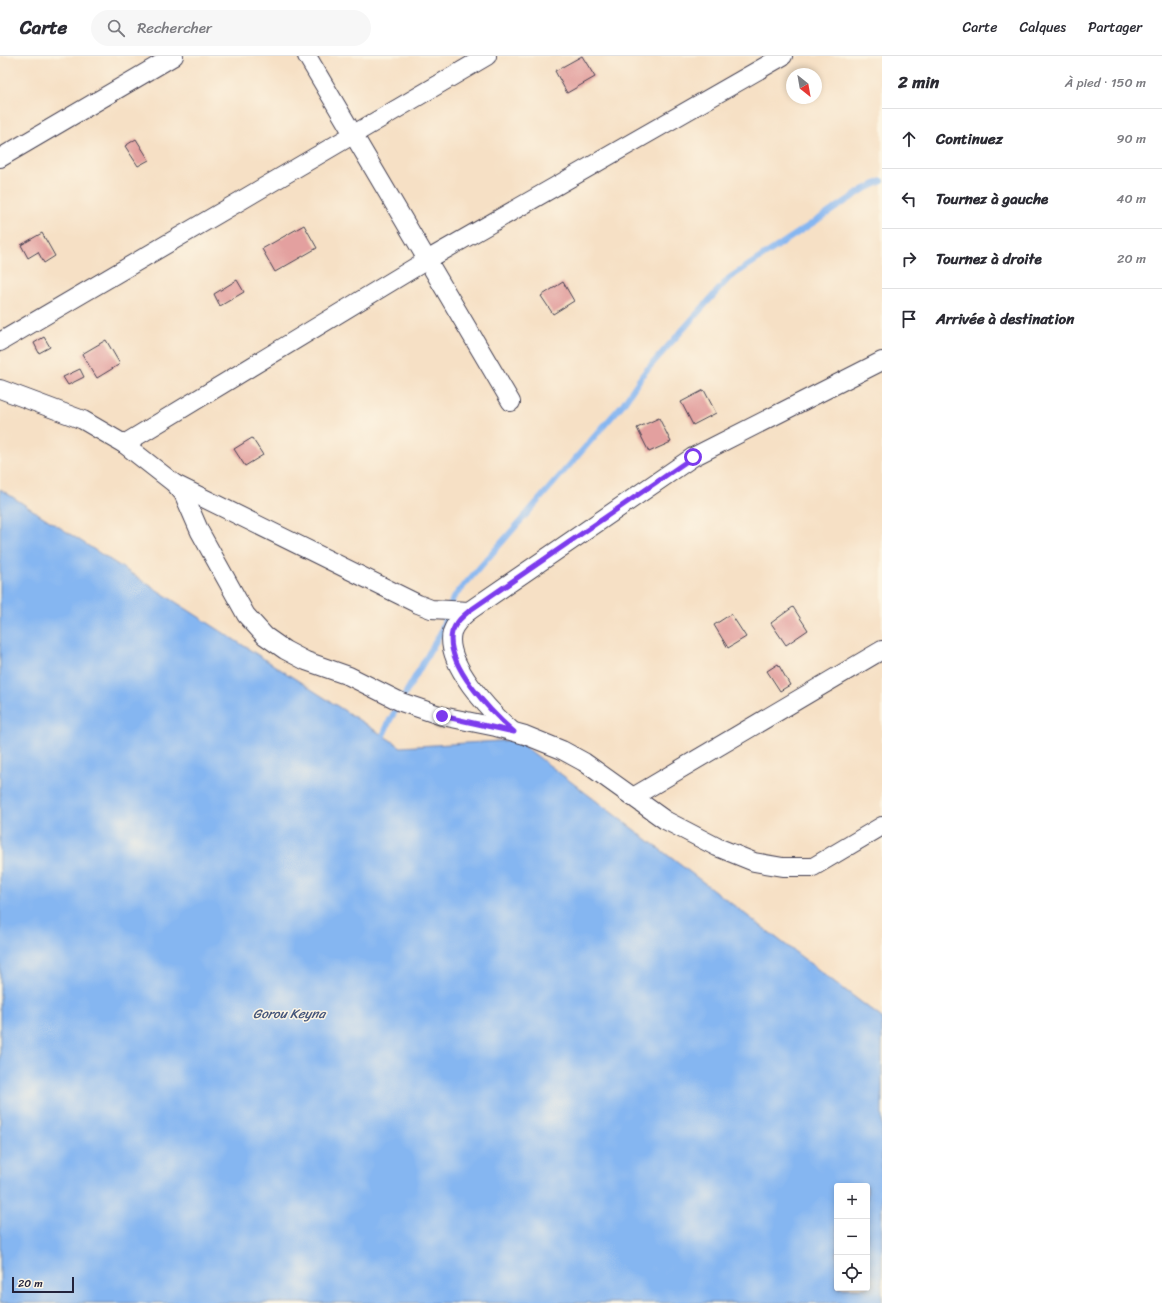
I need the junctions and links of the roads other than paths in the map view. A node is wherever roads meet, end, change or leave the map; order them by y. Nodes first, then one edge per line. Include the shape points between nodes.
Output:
1 (174, 56) edge
2 (307, 56) edge
3 (487, 56) edge
4 (783, 56) edge
5 (353, 134) junction
6 (0, 158) edge
7 (427, 260) junction
8 (0, 342) edge
9 (882, 361) edge
10 (0, 390) edge
11 (511, 402) dead end
12 (124, 444) junction
13 (175, 484) junction
14 (469, 611) junction
15 (882, 650) edge
16 (514, 732) junction
17 (632, 797) junction
18 (882, 826) edge

1 - 6 street
2 - 5 street
3 - 5 street
4 - 7 street
5 - 7 street
5 - 8 street
7 - 11 street
7 - 12 street
9 - 14 street via 693,457
10 - 12 street via 83,420
12 - 13 street
13 - 14 street via 418,604 431,609
13 - 16 street via 183,493 200,532 246,615 265,636 284,650 306,661 349,676 401,702 442,716
14 - 16 street via 456,623 452,633 452,645 458,666 482,701
15 - 17 street
16 - 17 street via 562,750 584,762
17 - 18 street via 665,820 717,847 754,862 783,867 813,867

